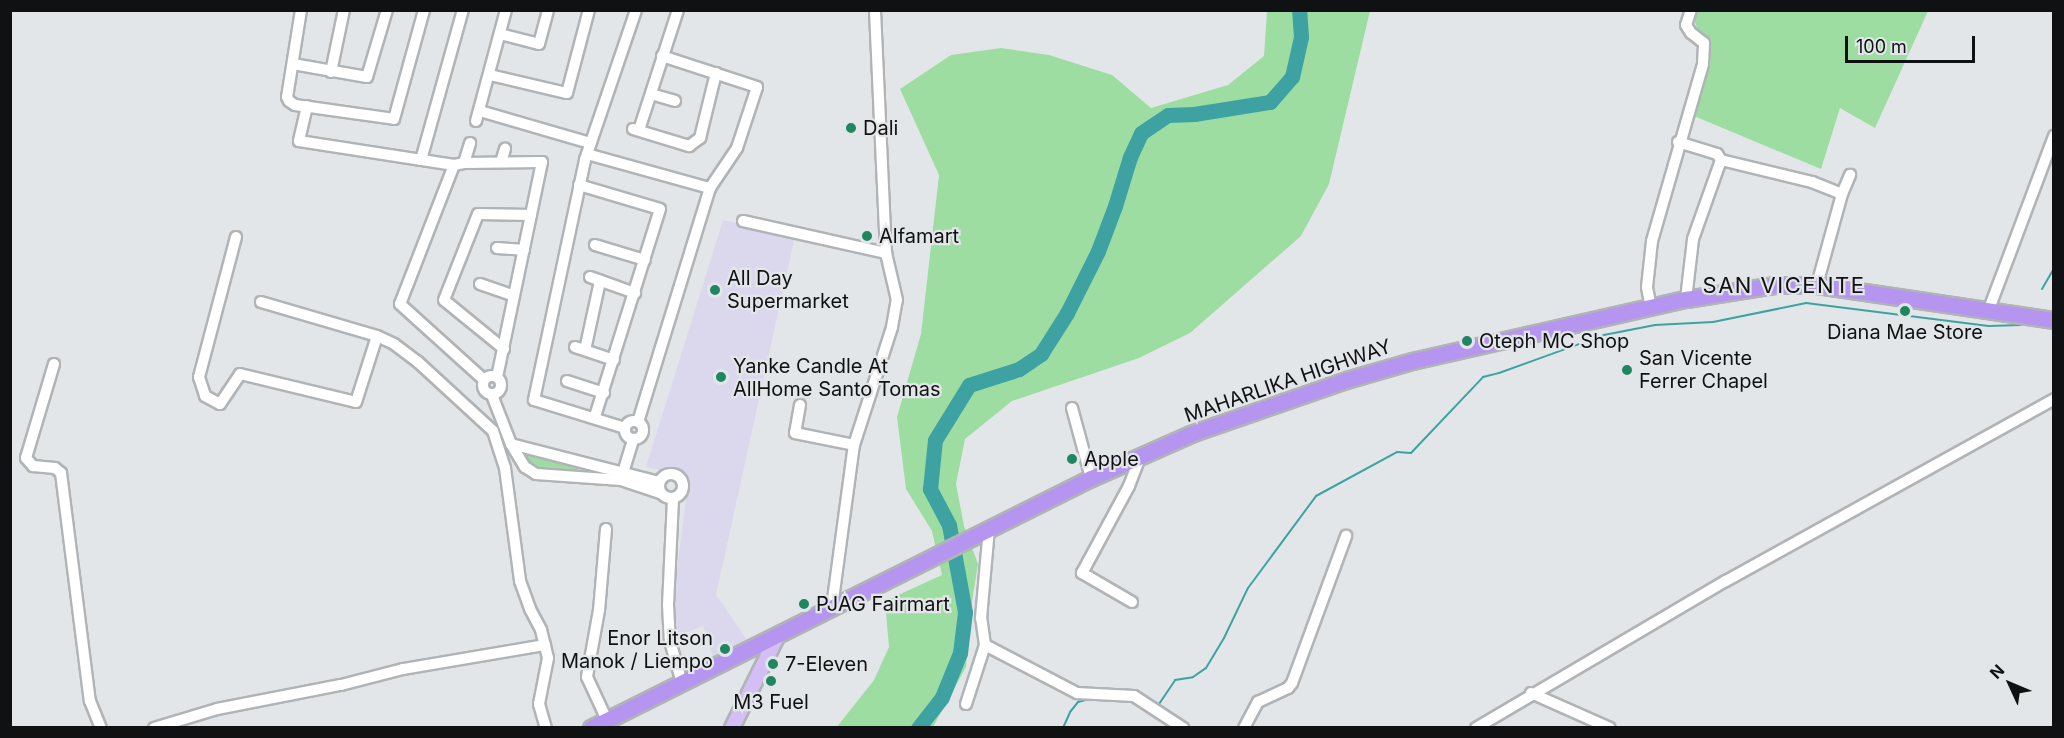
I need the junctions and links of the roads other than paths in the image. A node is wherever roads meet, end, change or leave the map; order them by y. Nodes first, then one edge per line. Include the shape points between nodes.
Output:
1 (301, 10) edge
2 (344, 10) edge
3 (387, 10) edge
4 (424, 10) edge
5 (463, 10) edge
6 (506, 10) edge
7 (548, 10) edge
8 (589, 10) edge
9 (636, 10) edge
10 (678, 10) edge
11 (875, 10) edge
12 (1691, 10) edge
13 (500, 34) junction
14 (662, 57) junction
15 (293, 64) junction
16 (332, 72) junction
17 (716, 73) junction
18 (490, 75) junction
19 (651, 94) junction
20 (675, 101) dead end
21 (307, 106) junction
22 (2054, 135) edge
23 (470, 142) dead end
24 (1678, 142) junction
25 (590, 143) junction
26 (505, 149) dead end
27 (587, 154) junction
28 (421, 160) junction
29 (1721, 160) junction
30 (501, 162) junction
31 (459, 164) junction
32 (1850, 175) dead end
33 (579, 186) junction
34 (710, 188) junction
35 (1842, 194) junction
36 (531, 215) junction
37 (743, 221) dead end
38 (236, 237) dead end
39 (595, 245) dead end
40 (497, 248) dead end
41 (524, 250) junction
42 (886, 253) junction
43 (645, 260) junction
44 (480, 284) dead end
45 (1816, 285) junction
46 (635, 293) junction
47 (514, 296) junction
48 (1686, 299) junction
49 (261, 302) dead end
50 (1651, 308) junction
51 (1989, 309) junction
52 (2054, 320) edge
53 (377, 336) junction
54 (504, 349) junction
55 (614, 360) junction
56 (54, 364) dead end
57 (497, 377) junction
58 (484, 380) junction
59 (567, 381) dead end
60 (604, 393) junction
61 (492, 395) junction
62 (2054, 399) edge
63 (800, 405) dead end
64 (1072, 408) dead end
65 (595, 417) junction
66 (638, 422) junction
67 (625, 428) junction
68 (633, 440) junction
69 (511, 444) junction
70 (854, 445) junction
71 (1140, 457) junction
72 (622, 476) junction
73 (1091, 478) junction
74 (660, 487) junction
75 (673, 499) junction
76 (606, 529) dead end
77 (985, 531) junction
78 (1346, 536) dead end
79 (1132, 602) dead end
80 (832, 607) junction
81 (778, 635) junction
82 (545, 645) junction
83 (985, 645) junction
84 (682, 683) junction
85 (1531, 693) junction
86 (966, 704) dead end
87 (607, 720) junction
88 (101, 728) edge
89 (154, 728) edge
90 (546, 728) edge
91 (591, 728) edge
92 (732, 728) edge
93 (1183, 728) edge
94 (1244, 728) edge
95 (1476, 728) edge
96 (1610, 728) edge

1 - 15 street
2 - 16 street
3 - 16 street via 367,77
4 - 21 street via 394,119
5 - 28 street
6 - 13 street
7 - 13 street via 539,44
8 - 18 street via 567,93
9 - 25 street
10 - 14 street
11 - 42 street
12 - 24 street via 1686,25 1704,43 1703,64
13 - 18 street
14 - 17 street
14 - 19 street
15 - 16 street
15 - 21 street via 287,97 296,105
17 - 19 street via 700,138 689,146 636,130
17 - 34 street via 757,87 737,148
18 - 25 street via 478,116
19 - 20 street
21 - 28 street via 299,141
22 - 51 street
23 - 31 street
24 - 29 street via 1717,154
24 - 50 street via 1652,241 1647,287
25 - 27 street
26 - 30 street
27 - 33 street
27 - 34 street
28 - 31 street
29 - 35 street via 1812,182
29 - 48 street via 1693,238
30 - 31 street
30 - 36 street via 542,162
31 - 58 street via 400,304
32 - 35 street
33 - 43 street via 660,209
33 - 65 street via 534,400
34 - 66 street
35 - 45 street
36 - 41 street
36 - 54 street via 478,214 444,300
37 - 42 street
38 - 53 street via 199,376 202,391 212,401 220,404 240,374 356,402
39 - 43 street
40 - 41 street
41 - 47 street
42 - 70 street via 897,300
43 - 46 street
44 - 47 street
45 - 48 highway, MAHARLIKA HIGHWAY via 1754,287
45 - 51 highway, MAHARLIKA HIGHWAY
46 - 55 street
46 - 55 street via 595,279 580,349
47 - 54 street
48 - 50 highway, MAHARLIKA HIGHWAY
49 - 53 street
50 - 71 highway, MAHARLIKA HIGHWAY via 1346,380 1193,433
51 - 52 highway, MAHARLIKA HIGHWAY
53 - 82 street via 418,362 493,431 505,468 520,580
54 - 57 street
55 - 60 street
56 - 88 street via 27,458 33,466 55,468 60,473 90,700
57 - 58 street
57 - 61 street via 501,380 500,390
58 - 61 street via 484,390
59 - 60 street
60 - 65 street
61 - 69 street
62 - 85 street
63 - 70 street via 795,433
64 - 73 street
65 - 67 street
66 - 67 street
66 - 68 street via 643,433
67 - 68 street
68 - 72 street
69 - 72 street
69 - 72 street via 518,459 536,474
70 - 80 street
71 - 73 highway, MAHARLIKA HIGHWAY
71 - 79 street via 1129,486 1082,573
72 - 74 street
73 - 77 highway, MAHARLIKA HIGHWAY
74 - 75 street via 665,498
74 - 75 street via 669,474 681,478 683,491
75 - 84 street via 668,605 670,641
76 - 87 street via 599,610 587,677
77 - 80 highway, MAHARLIKA HIGHWAY
77 - 83 street via 981,618
78 - 94 street via 1292,684 1258,702
80 - 81 highway, MAHARLIKA HIGHWAY
81 - 84 highway, MAHARLIKA HIGHWAY
81 - 92 main road
82 - 89 street via 413,667 217,709
82 - 90 street via 548,658 539,704
83 - 86 street
83 - 93 street via 1077,693 1134,696
84 - 87 highway, MAHARLIKA HIGHWAY
85 - 95 street
85 - 96 street
87 - 91 highway, MAHARLIKA HIGHWAY

